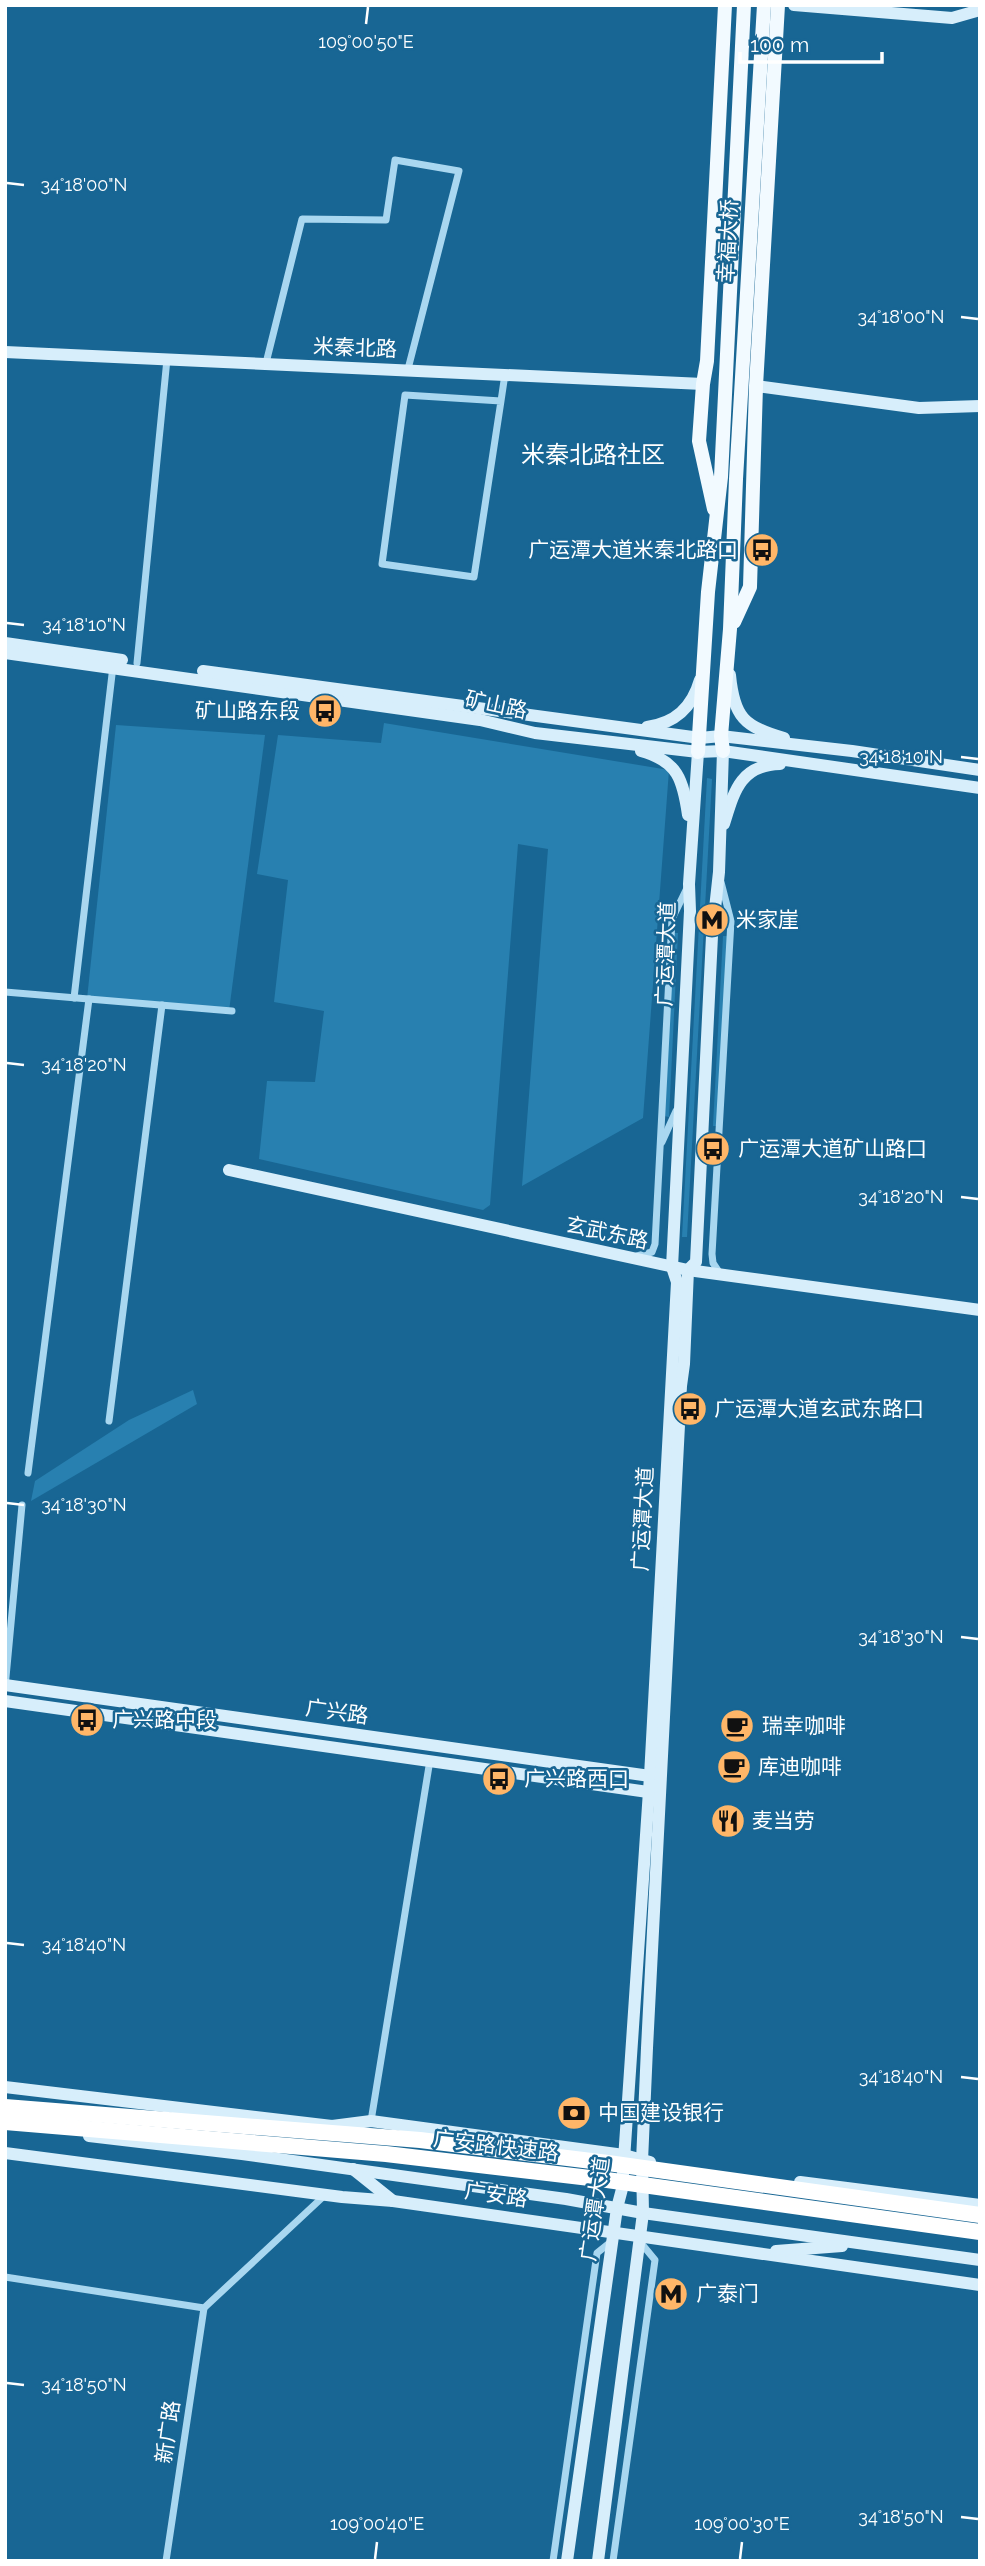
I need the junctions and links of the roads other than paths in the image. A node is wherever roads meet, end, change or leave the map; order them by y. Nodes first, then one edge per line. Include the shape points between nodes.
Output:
1 (725, 5) edge
2 (744, 5) edge
3 (764, 5) edge
4 (778, 5) edge
5 (793, 5) edge
6 (980, 10) edge
7 (5, 352) edge
8 (167, 359) junction
9 (266, 363) junction
10 (408, 369) junction
11 (506, 374) junction
12 (703, 384) junction
13 (756, 386) junction
14 (501, 401) junction
15 (980, 406) edge
16 (728, 478) junction
17 (717, 518) junction
18 (730, 629) junction
19 (5, 643) edge
20 (5, 653) edge
21 (728, 656) junction
22 (113, 663) junction
23 (137, 663) junction
24 (704, 667) junction
25 (627, 729) junction
26 (611, 743) junction
27 (722, 744) junction
28 (699, 745) junction
29 (818, 748) junction
30 (808, 765) junction
31 (980, 770) edge
32 (980, 788) edge
33 (720, 838) junction
34 (691, 840) junction
35 (719, 872) junction
36 (689, 884) junction
37 (5, 992) edge
38 (74, 998) junction
39 (89, 999) junction
40 (162, 1005) junction
41 (232, 1011) dead end
42 (680, 1104) junction
43 (660, 1147) junction
44 (229, 1170) dead end
45 (622, 1255) junction
46 (672, 1267) junction
47 (688, 1270) junction
48 (730, 1276) junction
49 (980, 1310) edge
50 (109, 1421) dead end
51 (28, 1473) dead end
52 (22, 1505) dead end
53 (6, 1686) edge
54 (5, 1701) edge
55 (430, 1760) junction
56 (655, 1781) junction
57 (654, 1795) junction
58 (5, 2087) edge
59 (5, 2109) edge
60 (371, 2121) junction
61 (5, 2124) edge
62 (5, 2153) edge
63 (624, 2155) junction
64 (642, 2161) junction
65 (353, 2169) junction
66 (622, 2189) junction
67 (645, 2191) junction
68 (325, 2195) junction
69 (393, 2201) junction
70 (980, 2205) edge
71 (617, 2208) junction
72 (643, 2213) junction
73 (980, 2215) edge
74 (980, 2232) edge
75 (613, 2236) junction
76 (641, 2240) junction
77 (865, 2244) junction
78 (751, 2253) junction
79 (980, 2260) edge
80 (5, 2277) edge
81 (980, 2285) edge
82 (204, 2308) junction
83 (622, 2377) junction
84 (636, 2400) junction
85 (562, 2501) junction
86 (571, 2532) junction
87 (166, 2561) edge
88 (553, 2561) edge
89 (567, 2561) edge
90 (598, 2561) edge
91 (613, 2561) edge

1 - 12 main road
2 - 16 main road, 幸福大桥
3 - 16 main road, 幸福大桥
4 - 13 main road
5 - 6 main road via 952,18
7 - 8 main road, 米秦北路
8 - 9 main road, 米秦北路
8 - 23 street
9 - 10 main road, 米秦北路
9 - 10 street via 302,219 386,220 395,160 459,171
10 - 11 main road, 米秦北路
11 - 12 main road, 米秦北路
11 - 14 street
12 - 17 main road via 699,441
13 - 15 main road via 919,408
13 - 18 main road via 750,587
14 - 14 street via 474,577 382,564 405,396
16 - 17 main road, 广运潭大道
16 - 18 main road, 广运潭大道
17 - 24 main road, 广运潭大道
18 - 21 main road, 广运潭大道
19 - 22 main road, 矿山路
20 - 22 main road, 矿山路
21 - 27 main road, 广运潭大道
21 - 29 main road via 734,704 745,722 765,733
22 - 23 main road, 矿山路
22 - 26 main road, 矿山路
22 - 38 street
23 - 25 main road, 矿山路
24 - 25 main road via 693,698 677,717 655,726
24 - 28 main road, 广运潭大道
25 - 28 main road, 矿山路
26 - 28 main road, 矿山路
26 - 34 main road via 657,756 672,766 682,784
27 - 28 main road, 矿山路
27 - 29 main road, 矿山路
27 - 30 main road, 矿山路
27 - 33 main road, 广运潭大道
28 - 34 main road, 广运潭大道
29 - 31 main road, 矿山路
30 - 32 main road, 矿山路
30 - 33 main road via 768,765 745,776 734,792
33 - 35 main road, 广运潭大道
34 - 36 main road, 广运潭大道
35 - 47 main road, 广运潭大道 via 696,1262
35 - 48 street via 731,921 712,1254 718,1271
36 - 42 main road, 广运潭大道
36 - 43 street via 672,919
37 - 38 street
38 - 39 street
39 - 40 street
39 - 51 street
40 - 41 street
40 - 50 street
42 - 43 street
42 - 46 main road, 广运潭大道
43 - 45 street via 654,1248 643,1256
44 - 45 main road, 玄武东路
45 - 46 main road, 玄武东路
46 - 47 main road, 玄武东路
46 - 56 main road, 广运潭大道 via 677,1282
47 - 48 main road, 玄武东路
47 - 56 main road, 广运潭大道
48 - 49 main road, 玄武东路
52 - 53 street
53 - 56 main road, 广兴路
54 - 55 main road, 广兴路
55 - 57 main road, 广兴路
55 - 60 street
56 - 57 main road, 广运潭大道
57 - 63 main road, 广运潭大道
57 - 64 main road, 广运潭大道
58 - 60 main road via 332,2126
59 - 66 main road
59 - 73 highway, 广安路快速路, bridge via 420,2140
60 - 63 main road
61 - 65 main road
61 - 74 highway, 广安路快速路, bridge via 386,2154
62 - 68 main road, 广安路
63 - 64 main road
63 - 66 main road, 广运潭大道
64 - 67 main road, 广运潭大道
64 - 70 main road
65 - 69 main road
65 - 71 main road
66 - 67 main road
66 - 71 main road, 广运潭大道
67 - 72 main road, 广运潭大道
67 - 74 main road
68 - 69 main road, 广安路
68 - 82 street
69 - 75 main road, 广安路
71 - 72 main road
71 - 75 main road, 广运潭大道
72 - 76 main road, 广运潭大道
72 - 77 main road
75 - 76 main road, 广安路
75 - 85 street via 597,2253
75 - 86 main road, 广运潭大道
76 - 78 main road, 广安路
76 - 83 main road, 广运潭大道
76 - 84 street via 655,2260
77 - 78 main road
77 - 79 main road
78 - 81 main road, 广安路
80 - 82 street
82 - 87 street, 新广路
83 - 84 street
83 - 90 main road, 广运潭大道
84 - 91 street
85 - 86 street
85 - 88 street
86 - 89 main road, 广运潭大道

